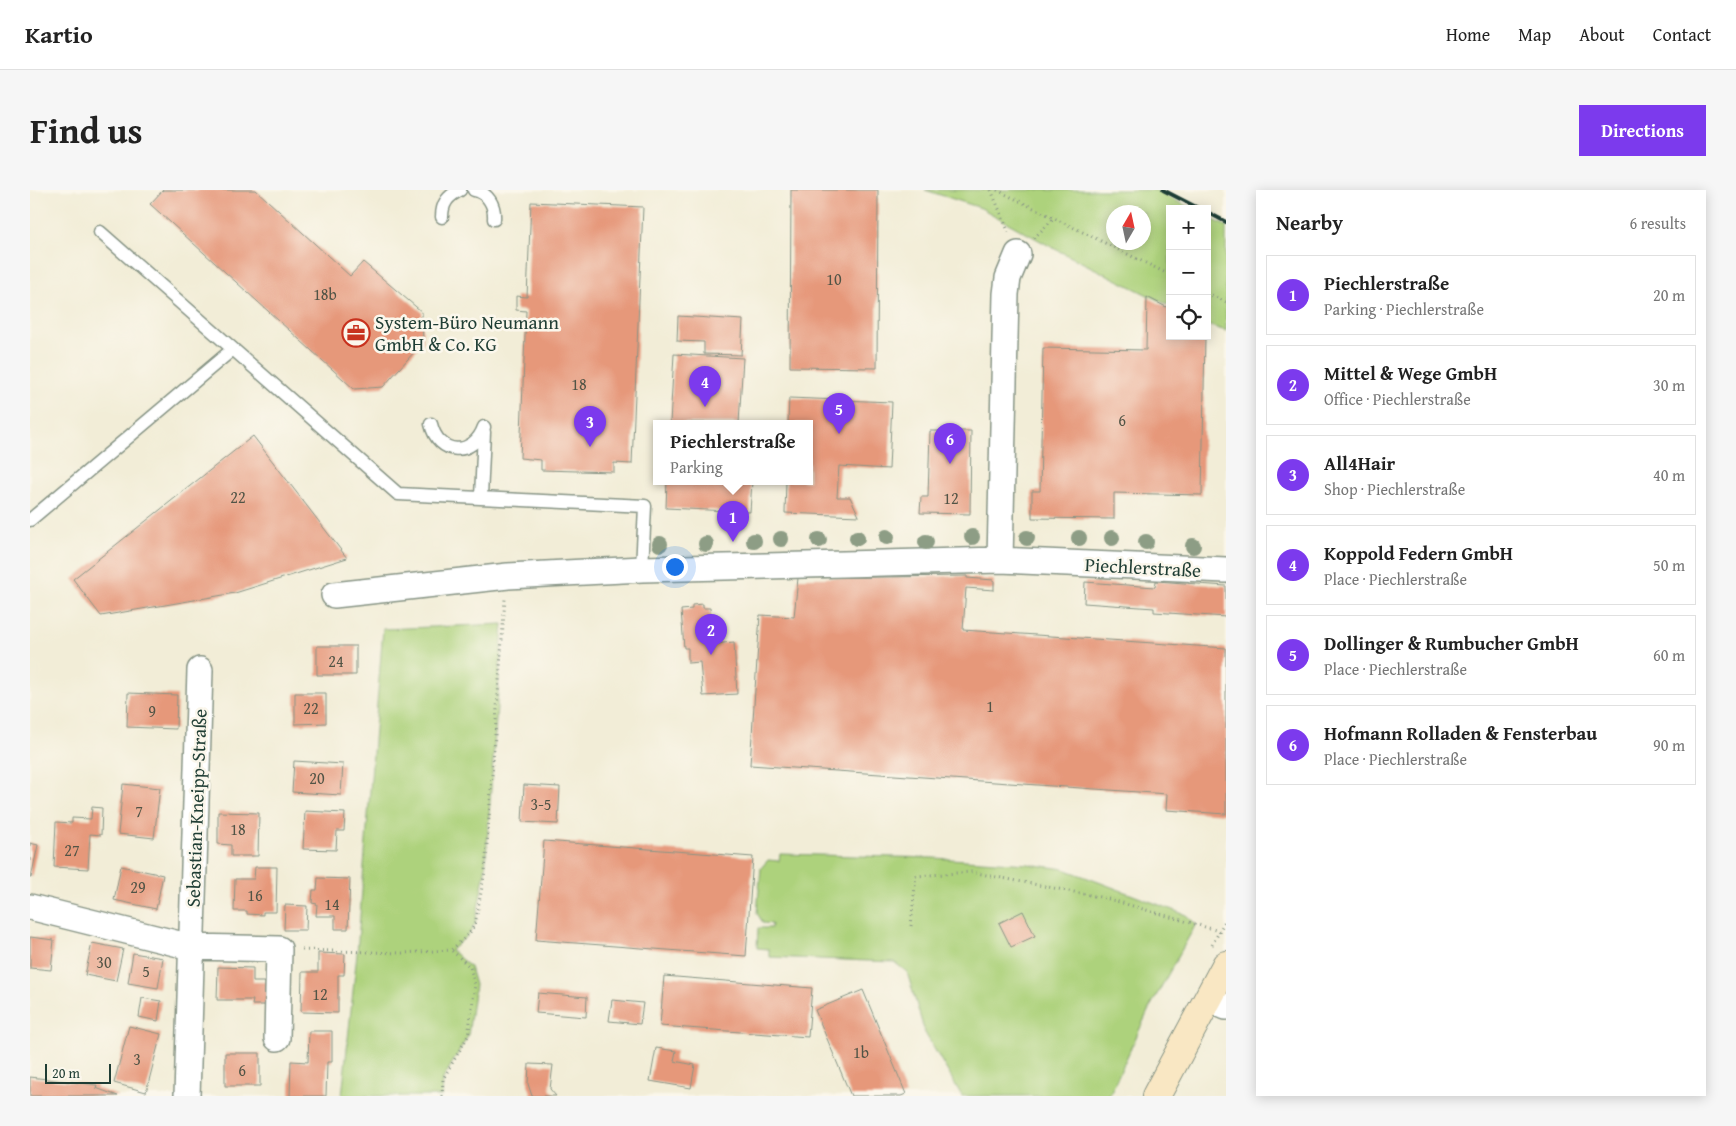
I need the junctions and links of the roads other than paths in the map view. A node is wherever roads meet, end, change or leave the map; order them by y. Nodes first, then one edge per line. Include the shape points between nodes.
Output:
1 (460, 190) edge
2 (474, 190) edge
3 (442, 217) dead end
4 (494, 219) dead end
5 (100, 232) dead end
6 (1018, 254) road end
7 (232, 348) junction
8 (431, 424) dead end
9 (481, 497) junction
10 (30, 520) edge
11 (1000, 560) junction
12 (642, 569) junction
13 (1226, 570) edge
14 (334, 594) dead end
15 (200, 670) dead end
16 (30, 907) edge
17 (191, 947) junction
18 (1226, 965) edge
19 (1217, 1003) edge
20 (277, 1038) dead end
21 (187, 1096) edge
22 (1156, 1096) edge

1 - 3 lane via 446,200
2 - 4 lane via 486,196 491,203
5 - 7 lane
6 - 11 street via 1008,278 1006,294
7 - 9 lane via 398,494
7 - 10 lane
8 - 9 lane via 437,440 460,449 476,442 484,427
9 - 12 lane via 646,506
11 - 12 street, Piechlerstraße
11 - 13 street, Piechlerstraße
12 - 14 street, Piechlerstraße via 508,576
15 - 17 street, Sebastian-Kneipp-Straße
16 - 17 street
17 - 20 street via 280,949
17 - 21 street, Sebastian-Kneipp-Straße
18 - 19 street
19 - 22 street

